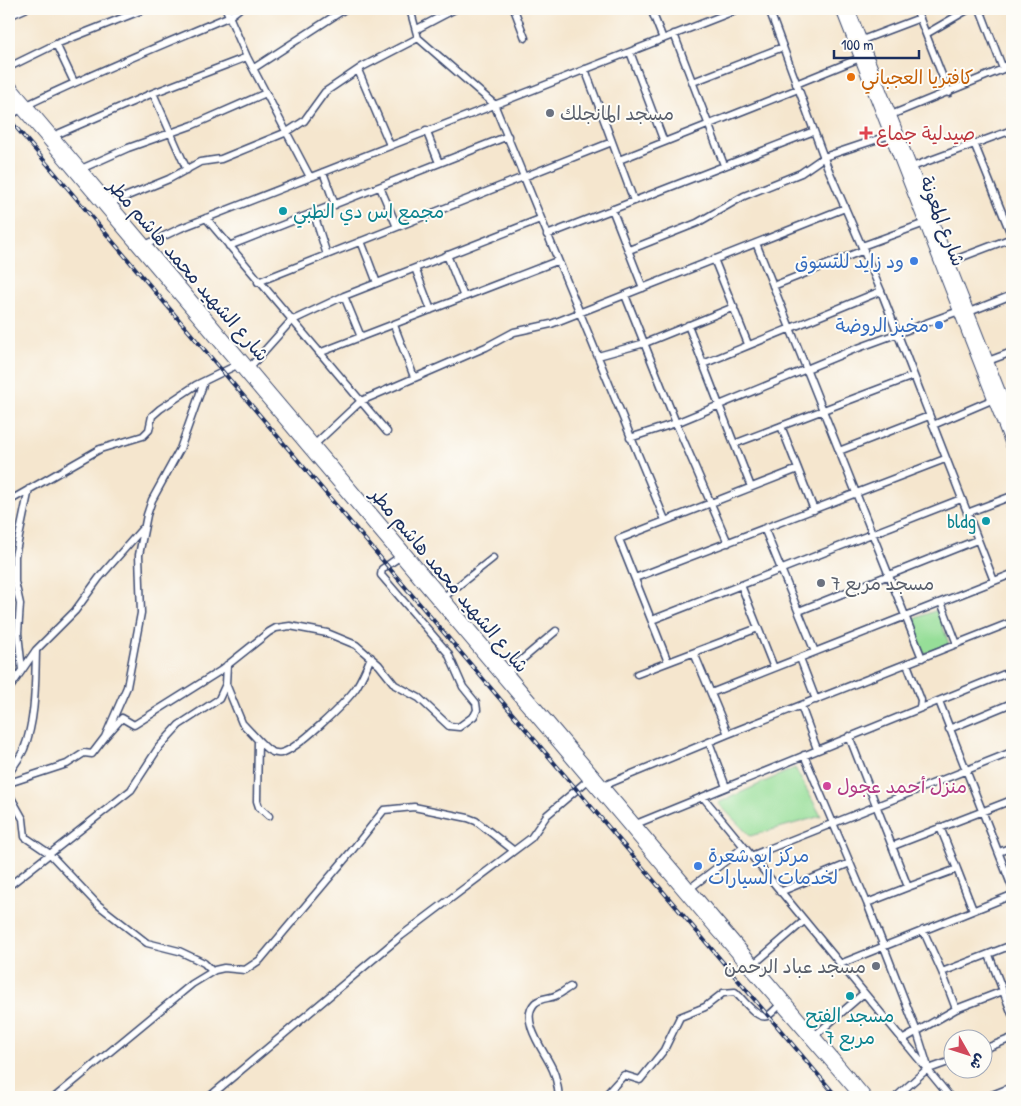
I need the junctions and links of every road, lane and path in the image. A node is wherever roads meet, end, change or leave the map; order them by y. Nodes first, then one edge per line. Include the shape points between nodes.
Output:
1 (25, 9) edge
2 (145, 9) edge
3 (226, 9) edge
4 (239, 9) edge
5 (345, 9) edge
6 (410, 9) edge
7 (455, 9) edge
8 (514, 9) edge
9 (651, 9) edge
10 (739, 9) edge
11 (769, 9) edge
12 (841, 9) edge
13 (849, 9) edge
14 (916, 9) edge
15 (969, 9) edge
16 (980, 9) edge
17 (9, 16) edge
18 (230, 16) junction
19 (920, 18) junction
20 (417, 29) junction
21 (674, 34) junction
22 (926, 34) junction
23 (418, 38) junction
24 (525, 38) dead end
25 (663, 39) junction
26 (862, 40) junction
27 (56, 44) junction
28 (783, 47) junction
29 (630, 52) junction
30 (248, 57) junction
31 (860, 58) junction
32 (1012, 61) edge
33 (9, 67) edge
34 (254, 68) junction
35 (585, 69) junction
36 (358, 70) junction
37 (1003, 70) junction
38 (74, 82) junction
39 (693, 82) junction
40 (9, 83) edge
41 (797, 87) junction
42 (949, 92) junction
43 (153, 93) junction
44 (266, 93) junction
45 (9, 95) edge
46 (494, 104) junction
47 (24, 107) junction
48 (9, 116) edge
49 (892, 116) junction
50 (709, 124) junction
51 (426, 130) junction
52 (1012, 130) edge
53 (814, 131) junction
54 (287, 132) junction
55 (170, 134) junction
56 (890, 135) junction
57 (53, 136) junction
58 (508, 136) junction
59 (612, 142) junction
60 (664, 142) junction
61 (974, 144) junction
62 (390, 145) junction
63 (824, 157) junction
64 (619, 160) junction
65 (439, 163) junction
66 (724, 165) junction
67 (912, 167) junction
68 (81, 169) junction
69 (187, 170) junction
70 (323, 172) junction
71 (310, 177) junction
72 (524, 178) junction
73 (380, 187) junction
74 (634, 201) junction
75 (110, 203) junction
76 (335, 205) junction
77 (845, 208) junction
78 (612, 209) junction
79 (314, 214) junction
80 (206, 218) junction
81 (540, 219) junction
82 (925, 224) junction
83 (397, 227) junction
84 (547, 235) junction
85 (1012, 237) edge
86 (361, 241) junction
87 (756, 244) junction
88 (145, 245) junction
89 (229, 246) junction
90 (863, 248) junction
91 (629, 250) junction
92 (327, 255) junction
93 (448, 255) junction
94 (714, 259) junction
95 (557, 261) junction
96 (949, 262) junction
97 (415, 268) junction
98 (258, 282) junction
99 (377, 283) junction
100 (773, 286) junction
101 (642, 288) junction
102 (881, 291) junction
103 (625, 295) junction
104 (1012, 295) edge
105 (344, 296) junction
106 (464, 297) junction
107 (734, 307) junction
108 (431, 310) junction
109 (580, 312) junction
110 (964, 312) junction
111 (291, 321) junction
112 (394, 324) junction
113 (688, 325) junction
114 (790, 328) junction
115 (897, 333) junction
116 (361, 337) junction
117 (645, 343) junction
118 (748, 344) junction
119 (1012, 352) edge
120 (320, 353) junction
121 (598, 356) junction
122 (988, 361) junction
123 (244, 364) junction
124 (703, 364) junction
125 (806, 369) junction
126 (913, 376) junction
127 (414, 377) junction
128 (204, 382) junction
129 (994, 399) junction
130 (361, 400) junction
131 (718, 405) junction
132 (823, 410) junction
133 (929, 416) junction
134 (1012, 422) edge
135 (676, 423) junction
136 (932, 425) junction
137 (781, 426) junction
138 (387, 432) dead end
139 (630, 438) junction
140 (734, 444) junction
141 (314, 445) junction
142 (1012, 447) edge
143 (839, 451) junction
144 (945, 459) junction
145 (798, 469) junction
146 (751, 487) junction
147 (29, 489) junction
148 (855, 494) junction
149 (1012, 496) edge
150 (961, 499) junction
151 (9, 501) edge
152 (711, 502) junction
153 (814, 510) junction
154 (967, 513) junction
155 (665, 520) junction
156 (144, 526) junction
157 (766, 530) junction
158 (872, 534) junction
159 (977, 540) junction
160 (728, 543) junction
161 (401, 556) junction
162 (493, 558) dead end
163 (783, 570) junction
164 (889, 574) junction
165 (1012, 574) edge
166 (635, 578) junction
167 (994, 581) junction
168 (741, 586) junction
169 (444, 597) junction
170 (941, 602) junction
171 (799, 611) junction
172 (906, 616) junction
173 (652, 620) junction
174 (1012, 624) edge
175 (758, 628) junction
176 (556, 631) dead end
177 (957, 644) junction
178 (36, 650) junction
179 (815, 652) junction
180 (694, 653) junction
181 (371, 657) junction
182 (800, 658) junction
183 (922, 658) junction
184 (668, 662) junction
185 (907, 664) junction
186 (227, 665) junction
187 (774, 668) junction
188 (22, 670) junction
189 (1012, 671) edge
190 (507, 672) junction
191 (637, 674) dead end
192 (226, 684) junction
193 (9, 689) edge
194 (711, 693) junction
195 (816, 700) junction
196 (938, 701) junction
197 (1012, 703) edge
198 (801, 706) junction
199 (920, 708) junction
200 (949, 729) junction
201 (728, 734) junction
202 (849, 736) junction
203 (106, 737) junction
204 (258, 740) junction
205 (708, 742) junction
206 (818, 749) junction
207 (1012, 752) edge
208 (804, 755) junction
209 (966, 771) junction
210 (9, 773) edge
211 (588, 780) junction
212 (9, 783) edge
213 (603, 786) junction
214 (726, 787) junction
215 (9, 794) edge
216 (703, 797) junction
217 (1012, 800) edge
218 (876, 805) junction
219 (982, 812) junction
220 (269, 816) dead end
221 (834, 822) junction
222 (636, 824) junction
223 (940, 827) junction
224 (893, 846) junction
225 (744, 847) junction
226 (1012, 847) edge
227 (513, 850) junction
228 (1000, 852) junction
229 (50, 854) junction
230 (751, 856) junction
231 (850, 863) junction
232 (957, 869) junction
233 (9, 886) edge
234 (1012, 886) edge
235 (908, 887) junction
236 (690, 889) junction
237 (780, 892) junction
238 (1012, 895) edge
239 (868, 903) junction
240 (973, 910) junction
241 (804, 921) junction
242 (923, 930) junction
243 (1012, 945) edge
244 (883, 946) junction
245 (989, 954) junction
246 (754, 964) junction
247 (840, 964) junction
248 (212, 971) junction
249 (942, 972) junction
250 (570, 986) dead end
251 (1003, 991) junction
252 (864, 993) junction
253 (780, 1005) junction
254 (956, 1010) junction
255 (1012, 1014) edge
256 (917, 1032) junction
257 (812, 1038) junction
258 (1012, 1038) edge
259 (902, 1040) junction
260 (994, 1045) edge
261 (944, 1064) edge
262 (928, 1070) junction
263 (1012, 1086) edge
264 (54, 1097) edge
265 (209, 1097) edge
266 (559, 1097) edge
267 (604, 1097) edge
268 (860, 1097) edge
269 (867, 1097) edge
270 (896, 1097) edge
271 (950, 1097) edge
272 (987, 1097) edge

1 - 17 street
2 - 27 street
3 - 18 street
4 - 18 street
5 - 34 street
6 - 20 street
7 - 20 street
8 - 24 street
9 - 25 street
10 - 21 street
11 - 28 street
12 - 31 highway, شارع المعونة
13 - 26 highway, شارع المعونة
14 - 19 street
15 - 22 street
16 - 37 street
18 - 30 street
18 - 38 street
19 - 22 street
19 - 26 street
20 - 23 street
21 - 25 street
21 - 39 street
22 - 42 street
23 - 36 street
23 - 46 street
25 - 29 street
26 - 49 highway, شارع المعونة
27 - 33 street
27 - 38 street
28 - 39 street
28 - 41 street
29 - 35 street
29 - 60 street
30 - 34 street
30 - 43 street
31 - 41 street
31 - 56 highway, شارع المعونة
32 - 37 street
34 - 44 street
35 - 46 street
35 - 59 street
36 - 54 street via 325,92 304,121
36 - 62 street
37 - 42 street
38 - 47 street
39 - 50 street
40 - 47 main road, شارع الشهيد محمد هاشم مطر
41 - 50 street
41 - 53 street
42 - 49 street
43 - 55 street
43 - 57 street
44 - 54 street
44 - 55 street
45 - 47 main road, شارع الشهيد محمد هاشم مطر
46 - 51 street
46 - 58 street
47 - 48 street
47 - 57 main road, شارع الشهيد محمد هاشم مطر
47 - 123 main road, شارع الشهيد محمد هاشم مطر
49 - 67 highway, شارع المعونة
50 - 60 street
50 - 66 street
51 - 62 street
51 - 65 street
52 - 61 street
53 - 63 street
53 - 66 street
54 - 69 street via 221,159 200,162
54 - 71 street
55 - 68 street
55 - 69 street
56 - 63 street
56 - 82 highway, شارع المعونة
57 - 68 main road, شارع الشهيد محمد هاشم مطر
58 - 65 street
58 - 72 street
59 - 64 street
59 - 72 street
60 - 64 street
61 - 67 street
61 - 85 street
62 - 70 street
63 - 77 street
63 - 91 street via 801,173 744,196 697,223
64 - 74 street
65 - 73 street
66 - 74 street
67 - 96 highway, شارع المعونة
68 - 75 main road, شارع الشهيد محمد هاشم مطر
69 - 75 street
70 - 71 street
70 - 76 street
71 - 80 street
72 - 81 street
72 - 83 street
73 - 76 street
73 - 83 street
74 - 78 street
75 - 88 main road, شارع الشهيد محمد هاشم مطر
76 - 79 street
77 - 87 street
77 - 90 street
78 - 84 street
78 - 91 street
79 - 89 street
79 - 92 street
80 - 88 street
80 - 89 street
81 - 84 street
81 - 93 street
82 - 90 street
82 - 110 highway, شارع المعونة
83 - 86 street
84 - 95 street
85 - 96 street
86 - 92 street
86 - 99 street
87 - 94 street
87 - 100 street
88 - 123 main road, شارع الشهيد محمد هاشم مطر
89 - 98 street
90 - 100 street
90 - 102 street
91 - 101 street
92 - 98 street
93 - 97 street
93 - 106 street
94 - 101 street
94 - 107 street
95 - 106 street
95 - 109 street
96 - 110 highway, شارع المعونة
97 - 99 street
97 - 108 street
98 - 111 street
99 - 105 street
100 - 114 street
101 - 103 street
102 - 114 street
102 - 115 street
103 - 109 street
103 - 117 street
104 - 110 street
105 - 111 street
105 - 116 street
106 - 108 street
107 - 113 street
107 - 118 street
108 - 112 street
109 - 121 street
109 - 127 street via 538,328 504,336 486,347
110 - 115 street
110 - 122 highway, شارع المعونة
110 - 129 highway, شارع المعونة
111 - 120 street
111 - 123 street
112 - 116 street
112 - 127 street
113 - 117 street
113 - 124 street
114 - 118 street
114 - 125 street
115 - 125 street
115 - 126 street
116 - 120 street
117 - 121 street
117 - 135 street
118 - 124 street
119 - 122 street
120 - 130 street
121 - 139 street
122 - 134 highway, شارع المعونة
123 - 128 street
123 - 141 main road, شارع الشهيد محمد هاشم مطر
123 - 161 main road, شارع الشهيد محمد هاشم مطر
124 - 131 street
125 - 131 street
125 - 132 street
126 - 132 street
126 - 133 street
127 - 130 street
128 - 147 street via 152,416 149,430 143,436 108,446
128 - 156 street via 180,448 152,500
129 - 136 street
129 - 142 highway, شارع المعونة
130 - 138 street
130 - 141 street
131 - 135 street
131 - 140 street
132 - 137 street
132 - 143 street
133 - 136 street
133 - 143 street
135 - 139 street
135 - 152 street
136 - 144 street
137 - 140 street
137 - 145 street
139 - 155 street
140 - 146 street
141 - 169 main road, شارع الشهيد محمد هاشم مطر
143 - 148 street
144 - 148 street
144 - 150 street
145 - 146 street
145 - 153 street
146 - 152 street
147 - 151 street
147 - 188 street via 15,556
148 - 153 street
148 - 158 street
149 - 154 street
150 - 154 street
150 - 158 street
152 - 155 street
152 - 160 street
153 - 157 street
154 - 159 street
155 - 166 street via 619,539
156 - 178 street via 74,611
156 - 203 street via 138,555 142,601 140,625 128,687
157 - 160 street
157 - 163 street
158 - 163 street
158 - 164 street
159 - 164 street
159 - 167 street
160 - 166 street
161 - 181 street via 382,569 381,574 448,653 463,686 476,703 476,713 459,727 449,726 419,698 395,686
161 - 211 main road, شارع الشهيد محمد هاشم مطر
162 - 169 street
163 - 168 street
163 - 171 street
164 - 171 street
164 - 172 street
165 - 167 street
166 - 173 street
167 - 170 street
168 - 173 street
168 - 175 street
169 - 190 main road, شارع الشهيد محمد هاشم مطر
170 - 172 street
170 - 177 street
171 - 179 street
172 - 179 street
172 - 183 street
173 - 184 street
174 - 177 street
175 - 180 street
175 - 187 street
176 - 190 street
177 - 183 street
178 - 188 street
178 - 210 street via 36,688 28,733 24,750
179 - 182 street
180 - 184 street
180 - 194 street
181 - 186 street via 344,639 283,626 269,632
181 - 204 street via 360,682 348,698 293,747 275,753
182 - 187 street
182 - 195 street
183 - 185 street
184 - 191 street
185 - 195 street
185 - 199 street
186 - 192 street
186 - 203 street via 134,725 122,718
187 - 194 street
188 - 193 street
189 - 196 street
190 - 213 main road, شارع الشهيد محمد هاشم مطر
192 - 204 street via 242,723
192 - 229 street via 219,700 184,720 159,747 127,794
194 - 201 street
195 - 198 street
196 - 199 street
196 - 200 street
197 - 200 street
198 - 201 street
198 - 206 street
199 - 202 street
200 - 209 street
201 - 205 street
202 - 206 street
202 - 218 street
203 - 212 street via 92,754 84,753 67,764
204 - 220 street via 257,801
205 - 213 street
205 - 214 street
206 - 208 street
207 - 209 street
208 - 214 street
208 - 221 street
209 - 218 street
209 - 219 street
211 - 227 street via 547,815 531,838
211 - 253 main road, شارع الشهيد محمد هاشم مطر
213 - 222 main road, شارع الشهيد محمد هاشم مطر
214 - 216 street
215 - 229 street via 23,819 25,837
216 - 222 street
216 - 225 street
217 - 219 street
218 - 221 street
218 - 224 street
219 - 223 street
219 - 228 street
221 - 230 street
221 - 231 street
222 - 236 main road, شارع الشهيد محمد هاشم مطر
223 - 224 street
223 - 232 street
224 - 235 street
225 - 230 street
225 - 236 street
226 - 228 street
227 - 248 street via 468,818 414,807 384,810 260,960 245,970 224,968
227 - 265 street via 401,936
228 - 234 street
229 - 233 street
229 - 248 street via 97,904 147,943 179,951 204,963
230 - 237 street
231 - 237 street
231 - 239 street
232 - 235 street
232 - 240 street
235 - 239 street
236 - 246 main road, شارع الشهيد محمد هاشم مطر
237 - 241 street
238 - 240 street
239 - 244 street
240 - 242 street
241 - 246 street
241 - 247 street
242 - 244 street
242 - 249 street
243 - 245 street
244 - 247 street
244 - 256 street
245 - 249 street
245 - 251 street
246 - 257 main road, شارع الشهيد محمد هاشم مطر
247 - 252 street
248 - 264 street
249 - 254 street
250 - 266 street via 556,996 536,1002 529,1018 539,1047 556,1076
251 - 254 street
251 - 255 street
252 - 257 street
252 - 259 street
253 - 257 main road, شارع الشهيد محمد هاشم مطر
253 - 267 street via 768,1016 763,1016 735,992 723,993 705,1007 680,1017 664,1050 640,1080 624,1075
254 - 256 street
256 - 259 street
256 - 262 street
257 - 268 main road, شارع الشهيد محمد هاشم مطر
257 - 269 main road, شارع الشهيد محمد هاشم مطر
258 - 260 street
259 - 262 street
261 - 262 street
262 - 270 street
262 - 271 street
263 - 272 street

